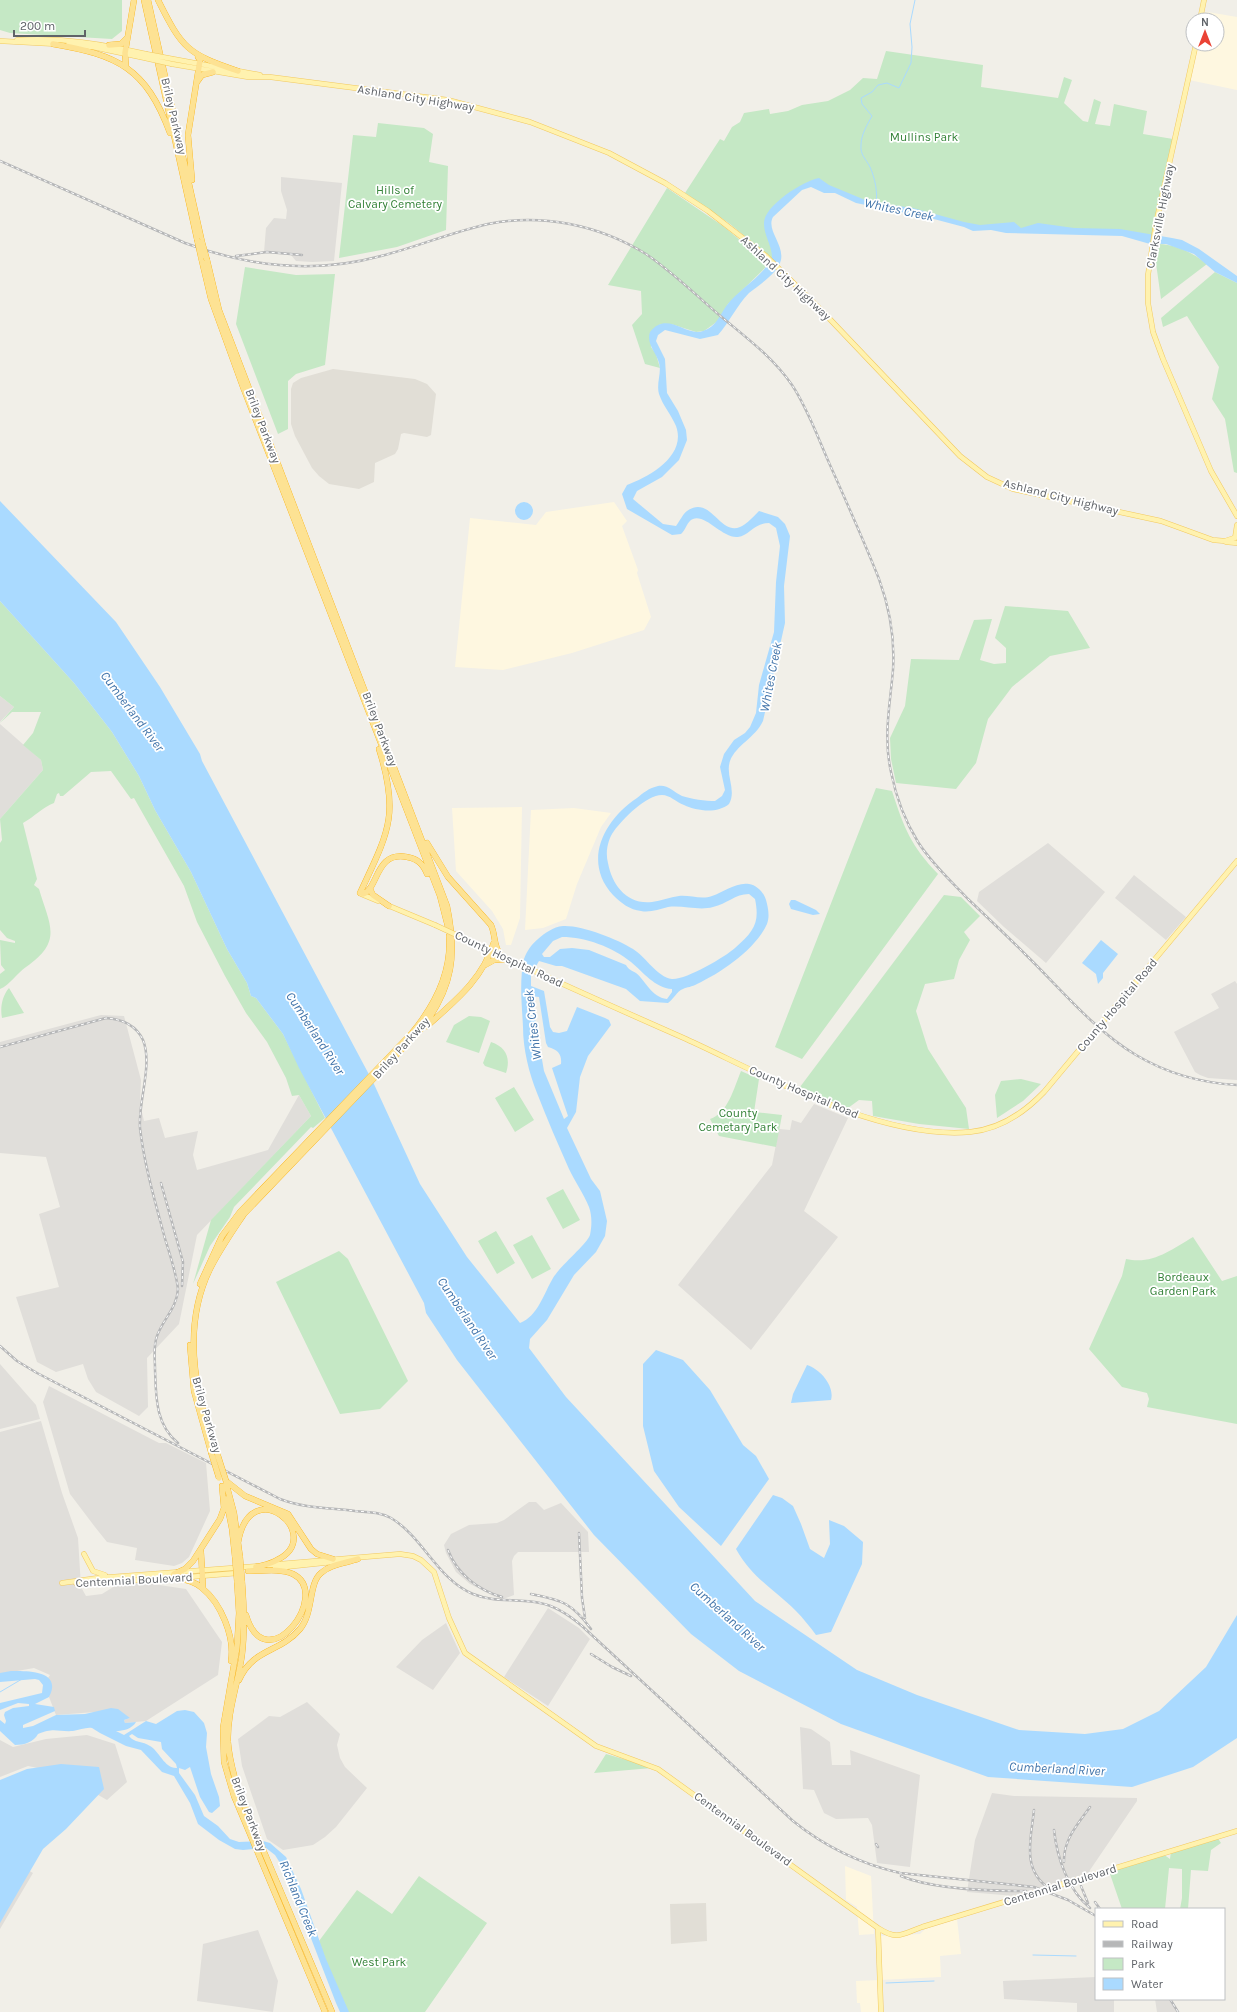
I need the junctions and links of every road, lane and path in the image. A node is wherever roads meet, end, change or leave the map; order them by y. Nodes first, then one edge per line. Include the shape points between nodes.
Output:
1 (134, 0) edge
2 (144, 0) edge
3 (148, 0) edge
4 (158, 0) edge
5 (1204, 0) edge
6 (1202, 12) edge
7 (128, 36) junction
8 (0, 41) edge
9 (6, 42) junction
10 (53, 44) junction
11 (110, 46) junction
12 (125, 51) junction
13 (1194, 52) edge
14 (198, 57) junction
15 (126, 67) junction
16 (198, 67) junction
17 (238, 71) junction
18 (213, 72) junction
19 (270, 78) junction
20 (196, 84) junction
21 (178, 152) junction
22 (196, 210) junction
23 (200, 240) junction
24 (204, 259) junction
25 (1236, 514) edge
26 (1237, 525) edge
27 (1236, 537) edge
28 (1224, 541) junction
29 (1237, 543) edge
30 (372, 721) junction
31 (414, 818) junction
32 (1237, 861) edge
33 (370, 889) junction
34 (361, 894) junction
35 (389, 906) junction
36 (445, 916) junction
37 (494, 940) junction
38 (491, 951) junction
39 (501, 956) junction
40 (508, 959) junction
41 (484, 965) junction
42 (412, 1039) junction
43 (400, 1048) junction
44 (319, 1132) junction
45 (224, 1484) junction
46 (238, 1543) junction
47 (201, 1550) junction
48 (84, 1554) dead end
49 (383, 1555) junction
50 (237, 1557) junction
51 (333, 1559) junction
52 (358, 1560) junction
53 (256, 1566) junction
54 (248, 1571) junction
55 (144, 1574) junction
56 (202, 1574) junction
57 (175, 1576) junction
58 (240, 1581) junction
59 (203, 1588) junction
60 (244, 1609) junction
61 (233, 1699) junction
62 (222, 1744) junction
63 (1237, 1831) edge
64 (255, 1838) junction
65 (262, 1857) junction
66 (878, 1928) junction
67 (325, 2012) edge
68 (332, 2012) edge
69 (881, 2012) edge

1 - 7 highway
2 - 21 highway, Briley Parkway
3 - 22 highway, Briley Parkway
4 - 14 highway via 170,27
5 - 6 main road
7 - 11 highway via 121,44
7 - 12 highway
8 - 9 main road, Ashland City Highway
9 - 10 main road, Ashland City Highway
9 - 11 main road, Ashland City Highway via 61,40
10 - 12 main road, Ashland City Highway
10 - 15 highway via 98,53
11 - 12 main road, Ashland City Highway
12 - 15 highway
12 - 16 main road, Ashland City Highway, bridge
13 - 25 main road, Clarksville Highway via 1156,223 1147,296 1149,319 1154,337 1211,471
14 - 16 highway
14 - 17 highway
15 - 21 highway via 157,102
16 - 17 main road, Ashland City Highway
16 - 18 main road, Ashland City Highway
16 - 20 highway
17 - 19 main road, Ashland City Highway
18 - 19 main road, Ashland City Highway
18 - 20 highway via 202,75
19 - 28 main road, Ashland City Highway via 448,100 510,116 609,153 665,183 708,211 766,256 959,454 987,477 1013,489 1161,521 1213,540
20 - 22 highway via 188,134
21 - 23 highway, Briley Parkway
22 - 23 highway, Briley Parkway
23 - 24 highway, Briley Parkway, bridge
24 - 30 highway, Briley Parkway via 211,299
24 - 31 highway, Briley Parkway via 219,310
25 - 26 main road
26 - 27 main road
27 - 28 main road, Ashland City Highway
28 - 29 main road
30 - 34 highway via 389,785 390,811 384,840
30 - 36 highway, Briley Parkway via 440,896
31 - 37 highway via 430,850 448,877 491,925
31 - 42 highway, Briley Parkway via 447,906 453,948 447,983 441,998 432,1015
32 - 40 main road, County Hospital Road via 1044,1092 1015,1117 979,1131 946,1132 920,1129 846,1111
33 - 34 highway
33 - 35 highway via 373,895
33 - 36 highway via 378,870 388,861 398,856 414,858 424,867
34 - 35 main road, County Hospital Road
35 - 38 main road, County Hospital Road, bridge
36 - 43 highway, Briley Parkway via 449,938 448,958 440,990 422,1021
37 - 38 highway
37 - 39 highway
38 - 39 main road, County Hospital Road
38 - 41 highway
39 - 40 main road, County Hospital Road
40 - 41 highway via 494,960
41 - 42 highway via 467,990
42 - 43 highway, Briley Parkway
43 - 44 highway, Briley Parkway
44 - 45 highway, Briley Parkway, bridge via 244,1214 210,1270 201,1293 194,1333 195,1372
44 - 45 highway, Briley Parkway, bridge via 240,1212 222,1236 203,1276 193,1311 190,1352 194,1391 219,1478
45 - 46 highway, Briley Parkway
45 - 47 highway via 222,1514
45 - 50 highway, Briley Parkway
45 - 51 highway via 288,1514 311,1549 317,1554
46 - 50 highway, Briley Parkway
46 - 53 highway via 244,1523 257,1512 274,1511 285,1517 291,1527 293,1539 288,1552 277,1560
47 - 56 highway
47 - 57 highway via 190,1565
48 - 55 main road via 91,1569 102,1576
49 - 51 main road, Centennial Boulevard
49 - 52 main road, Centennial Boulevard
49 - 66 main road, Centennial Boulevard via 406,1554 430,1567 459,1643 469,1657 596,1746 658,1769
50 - 58 highway, Briley Parkway, bridge
51 - 53 main road, Centennial Boulevard
52 - 54 main road, Centennial Boulevard
52 - 61 highway via 333,1566 321,1573 314,1585 310,1608 302,1627 288,1641 250,1662 239,1680
53 - 56 main road, Centennial Boulevard
54 - 56 main road, Centennial Boulevard
54 - 60 highway via 291,1572 301,1580 305,1596 302,1614 298,1620 289,1631 276,1638 257,1637 248,1623
55 - 57 main road, Centennial Boulevard
55 - 57 main road, Centennial Boulevard via 62,1583
56 - 57 main road, Centennial Boulevard
56 - 59 highway
57 - 59 highway
58 - 60 highway, Briley Parkway
58 - 62 highway, Briley Parkway via 238,1634 225,1707
59 - 62 highway via 220,1611 230,1638 232,1659 221,1727
60 - 61 highway, Briley Parkway via 241,1656
61 - 64 highway, Briley Parkway via 228,1728 230,1759
62 - 64 highway, Briley Parkway via 228,1778
63 - 66 main road, Centennial Boulevard via 922,1927 906,1935 893,1936
64 - 65 highway, Briley Parkway
65 - 67 highway, Briley Parkway
65 - 68 highway, Briley Parkway
66 - 69 main road

